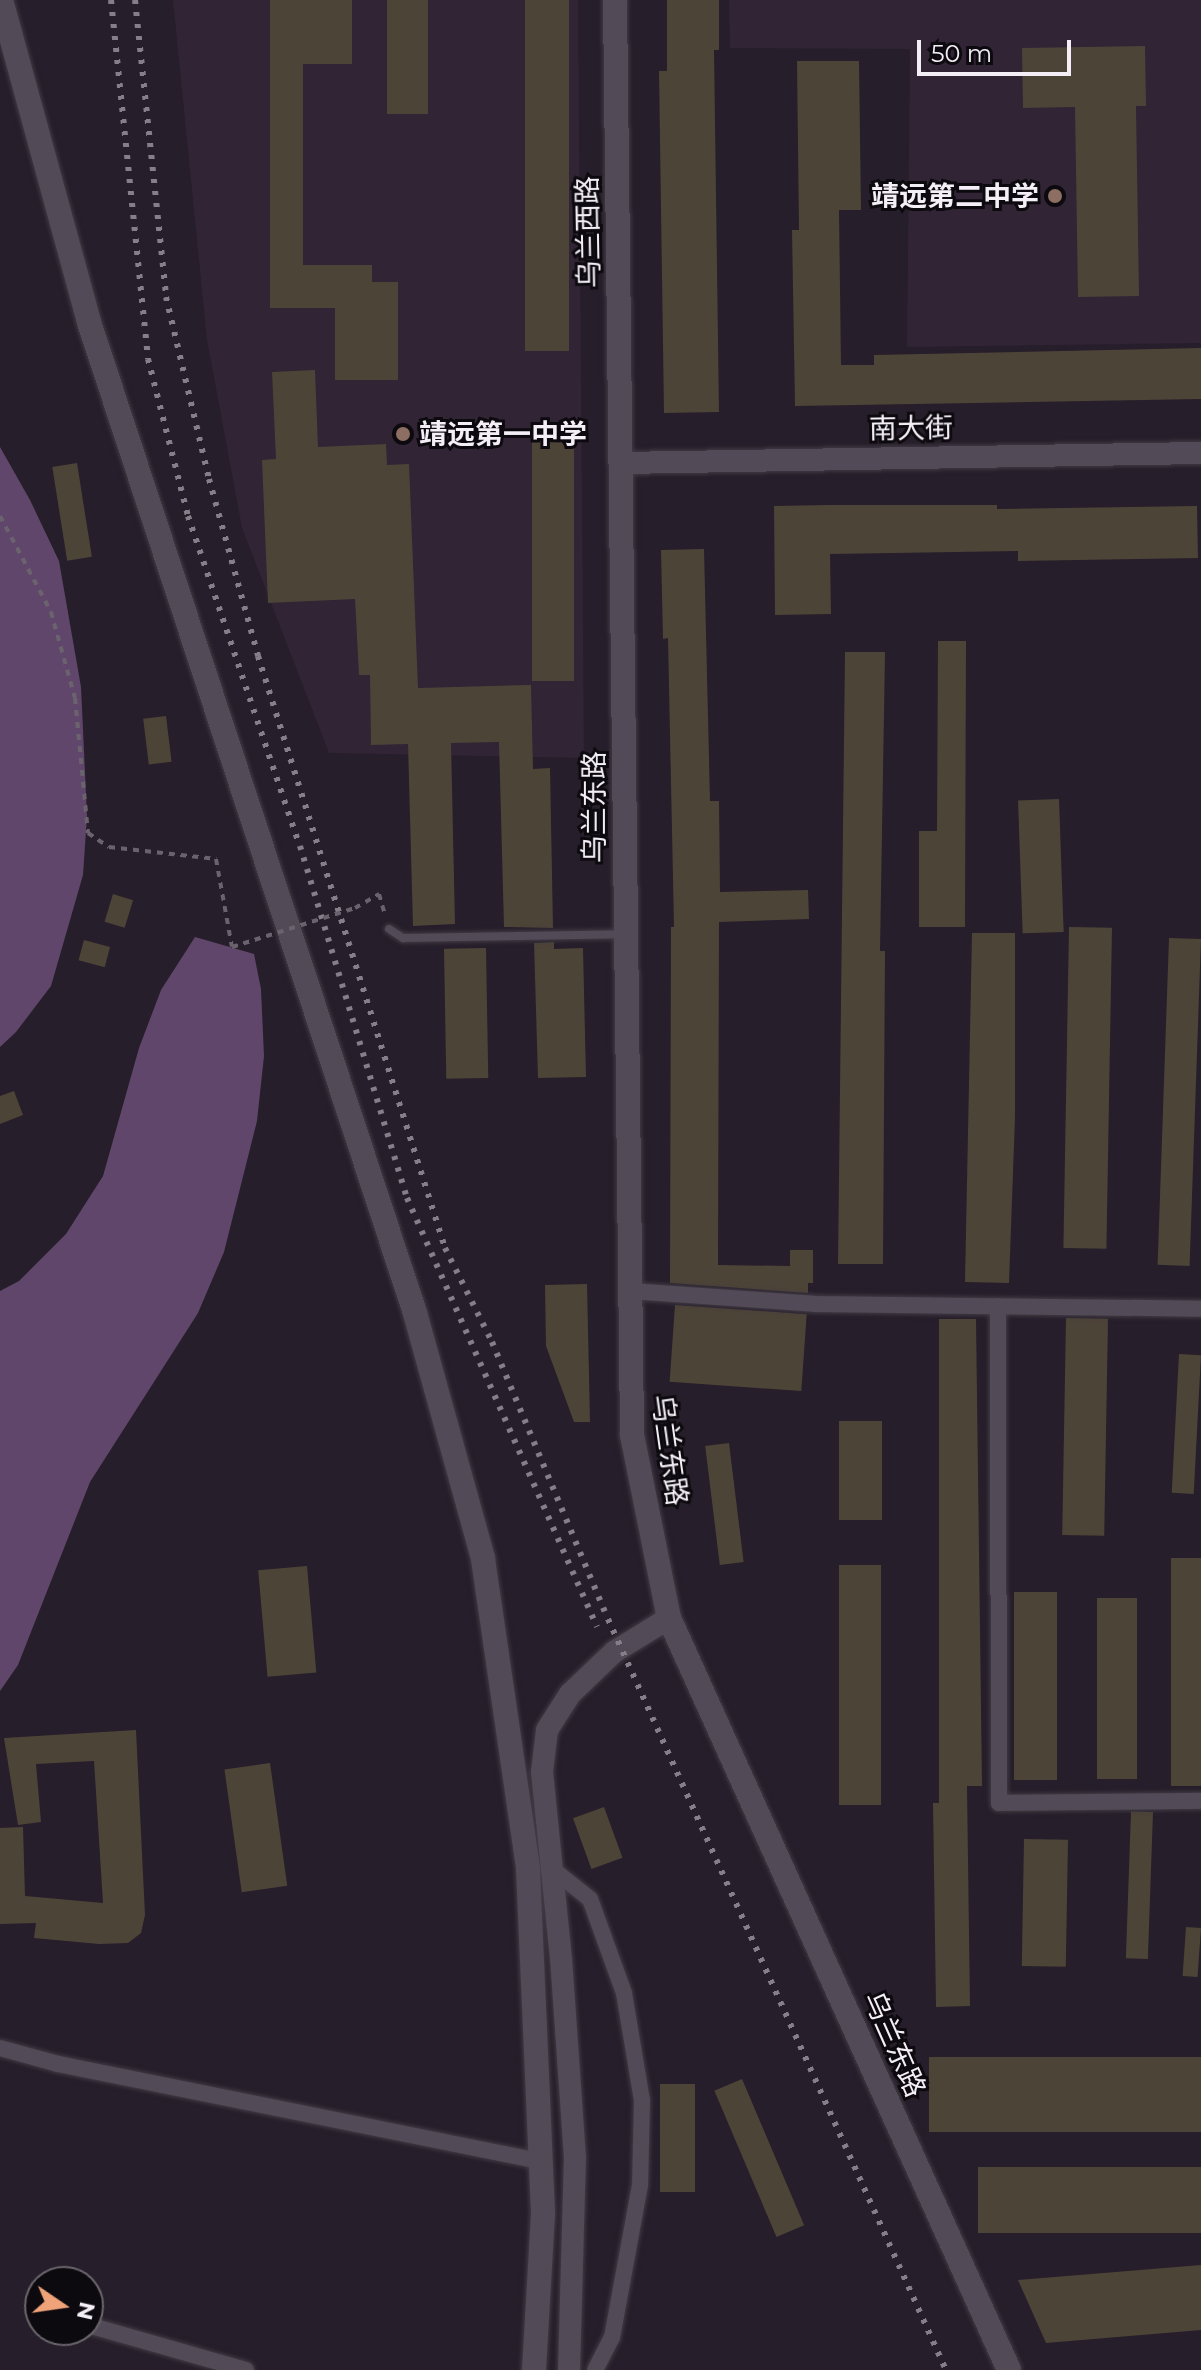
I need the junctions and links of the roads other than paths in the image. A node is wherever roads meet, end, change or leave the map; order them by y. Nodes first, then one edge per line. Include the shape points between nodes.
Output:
1 (1, 0) edge
2 (615, 0) edge
3 (1201, 453) edge
4 (621, 463) junction
5 (389, 929) road end
6 (625, 934) junction
7 (630, 1291) junction
8 (998, 1306) junction
9 (1201, 1309) edge
10 (669, 1618) junction
11 (1201, 1801) edge
12 (551, 1868) junction
13 (0, 2048) edge
14 (541, 2161) junction
15 (104, 2330) edge
16 (246, 2370) edge
17 (534, 2370) edge
18 (569, 2370) edge
19 (595, 2370) edge
20 (1009, 2370) edge

1 - 14 main road via 89,322 415,1313 483,1559 528,1869
2 - 4 main road, 乌兰西路
3 - 4 street, 南大街
4 - 6 main road, 乌兰东路
5 - 6 lane via 403,938
6 - 7 main road, 乌兰东路
7 - 8 street via 814,1304
7 - 10 main road, 乌兰东路 via 632,1435
8 - 9 street
8 - 11 street via 999,1803
10 - 12 street via 614,1652 570,1694 547,1730 542,1772
10 - 20 main road, 乌兰东路
12 - 18 street via 575,2158
12 - 19 street via 590,1899 624,1993 642,2100 640,2185 612,2337
13 - 14 street
14 - 17 main road
15 - 16 street

